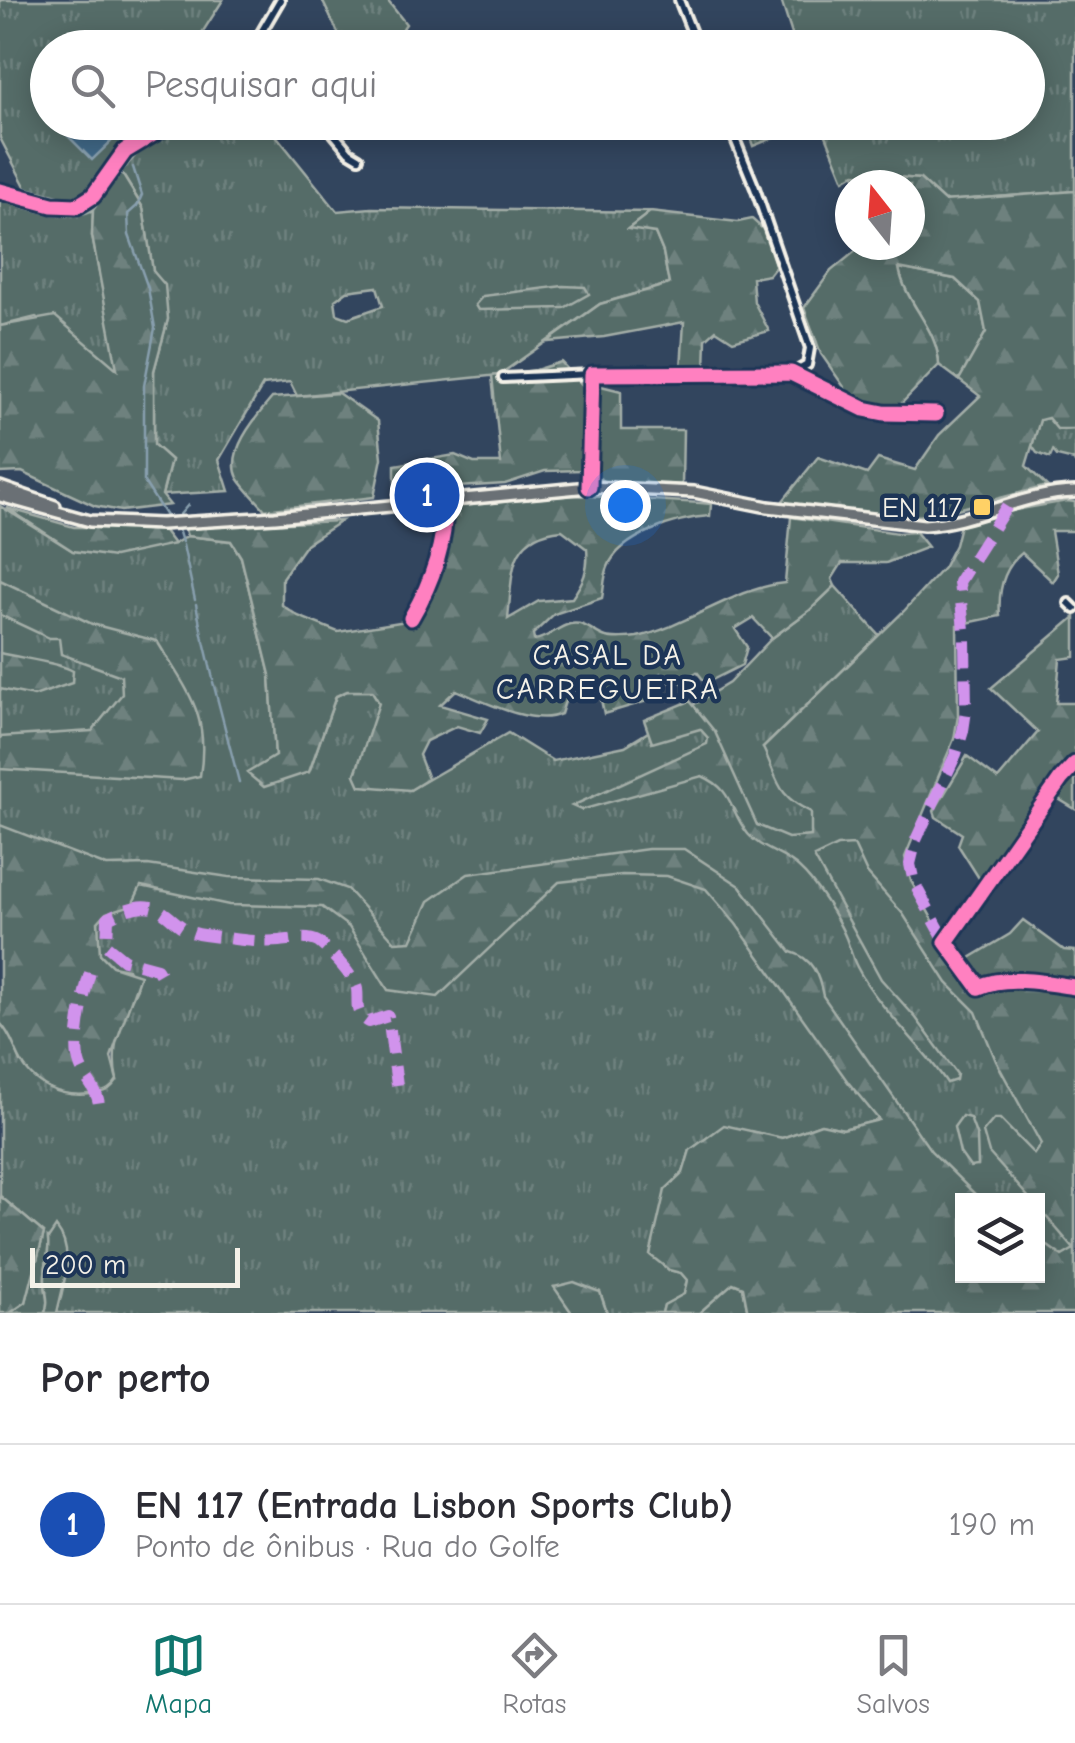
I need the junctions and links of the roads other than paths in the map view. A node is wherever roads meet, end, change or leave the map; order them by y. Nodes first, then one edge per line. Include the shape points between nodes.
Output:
1 (280, 0) edge
2 (679, 0) edge
3 (264, 30) edge
4 (691, 30) edge
5 (144, 140) edge
6 (339, 140) edge
7 (735, 140) edge
8 (359, 158) dead end
9 (0, 191) edge
10 (792, 373) junction
11 (592, 374) junction
12 (502, 378) dead end
13 (936, 414) dead end
14 (0, 485) edge
15 (589, 487) junction
16 (1075, 492) edge
17 (0, 496) edge
18 (445, 498) junction
19 (110, 523) junction
20 (411, 618) dead end
21 (1075, 764) edge
22 (1075, 987) edge

1 - 3 street
2 - 4 street
5 - 9 street via 125,151 93,196 77,206
6 - 8 street
7 - 10 street via 810,348 806,365
10 - 11 street
10 - 13 street via 864,409
11 - 12 street
11 - 15 street
14 - 19 main road
15 - 16 main road via 694,492 924,525
15 - 18 main road
17 - 19 main road
18 - 19 main road via 230,520
18 - 20 street via 434,575
21 - 22 street via 946,942 979,987 992,981

